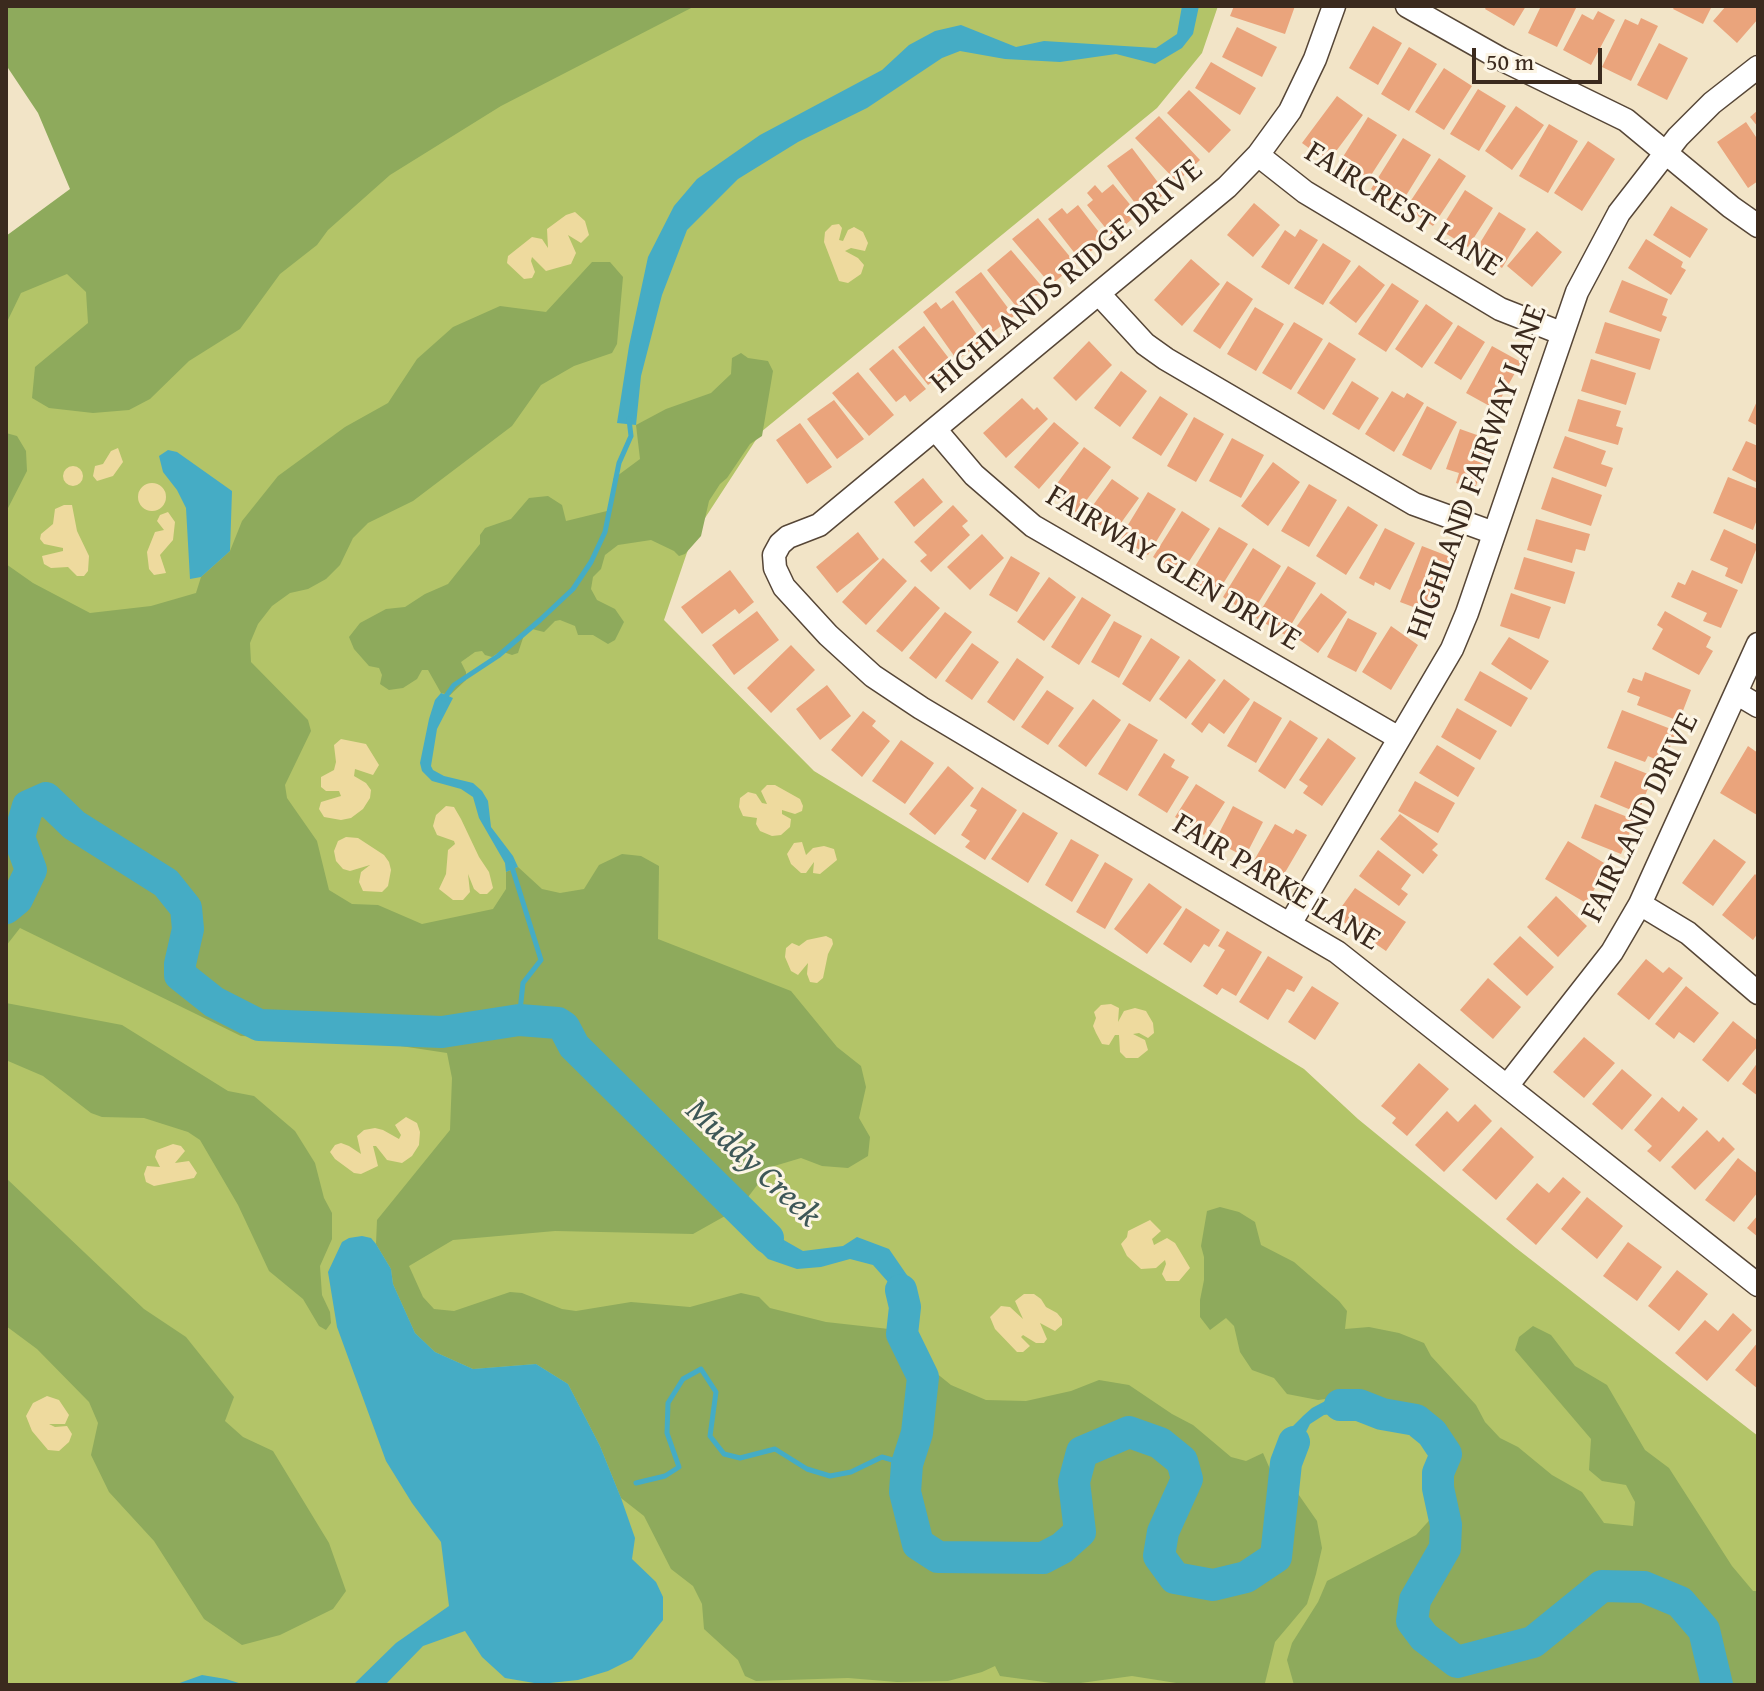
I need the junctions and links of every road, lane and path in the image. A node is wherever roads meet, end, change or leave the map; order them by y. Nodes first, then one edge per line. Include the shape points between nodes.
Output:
1 (1334, 6) edge
2 (1407, 6) edge
3 (1758, 67) edge
4 (1666, 152) junction
5 (1258, 155) junction
6 (1758, 226) edge
7 (1099, 294) junction
8 (1561, 333) junction
9 (935, 429) junction
10 (1494, 533) junction
11 (780, 544) joint
12 (1758, 644) edge
13 (1736, 693) junction
14 (1758, 706) edge
15 (1399, 738) junction
16 (1640, 904) junction
17 (1290, 924) junction
18 (1758, 993) edge
19 (1507, 1086) junction
20 (1758, 1285) edge

1 - 5 street, HIGHLANDS RIDGE DRIVE via 1290,111
2 - 4 street via 1626,120
3 - 4 street, HIGHLAND FAIRWAY LANE via 1712,103
4 - 6 street
4 - 8 street, HIGHLAND FAIRWAY LANE via 1619,213
5 - 7 street, HIGHLANDS RIDGE DRIVE via 1194,217
5 - 8 street, FAIRCREST LANE via 1305,192 1500,309
7 - 9 street, HIGHLANDS RIDGE DRIVE
7 - 10 street via 1135,335 1166,359 1414,504
8 - 10 street, HIGHLAND FAIRWAY LANE
9 - 11 street, HIGHLANDS RIDGE DRIVE via 819,525
9 - 15 street, FAIRWAY GLEN DRIVE via 974,475 1033,526
10 - 15 street, HIGHLAND FAIRWAY LANE via 1452,649
11 - 17 street, FAIR PARKE LANE via 775,568 784,587 873,676
12 - 13 street, FAIRLAND DRIVE
13 - 14 street
13 - 16 street, FAIRLAND DRIVE
15 - 17 street, HIGHLAND FAIRWAY LANE
16 - 18 street via 1688,933
16 - 19 street, FAIRLAND DRIVE via 1612,952
17 - 19 street, FAIR PARKE LANE via 1359,968
19 - 20 street, FAIR PARKE LANE

